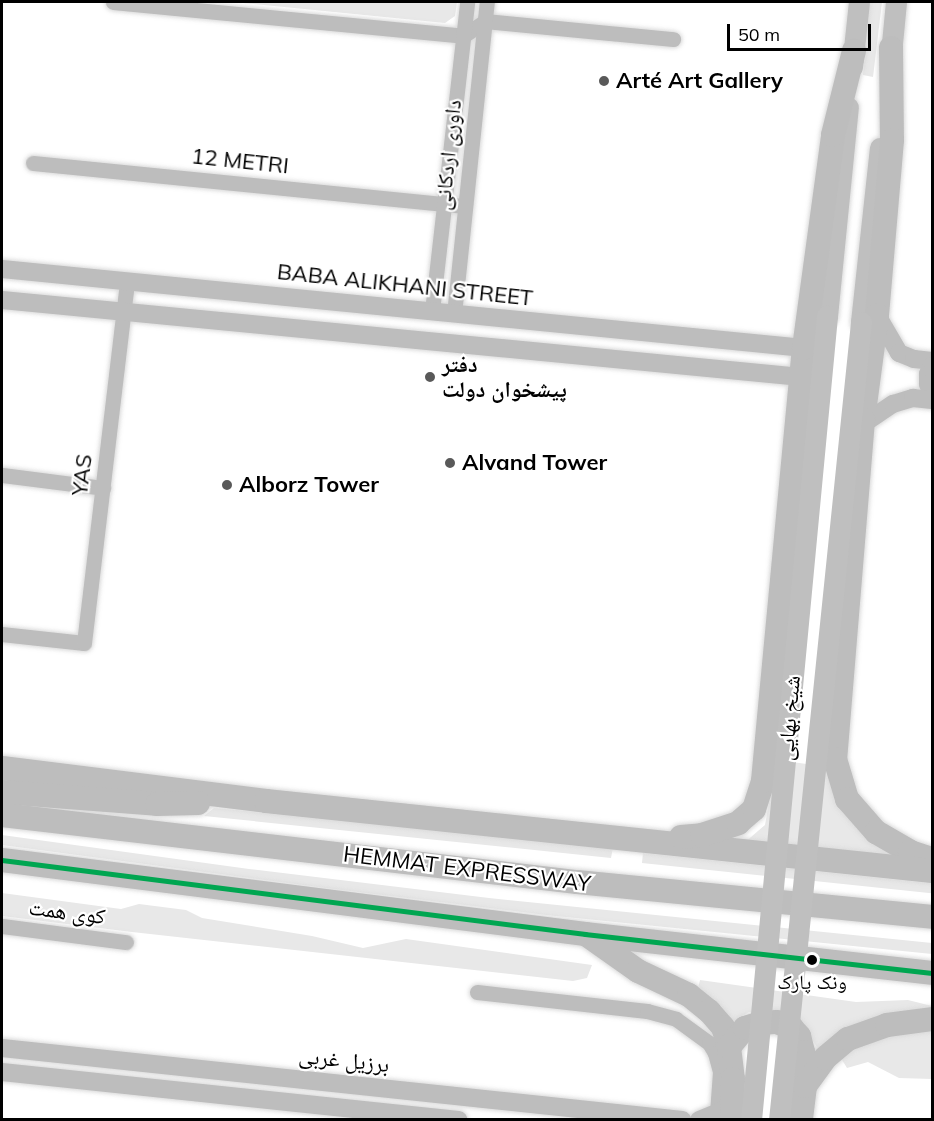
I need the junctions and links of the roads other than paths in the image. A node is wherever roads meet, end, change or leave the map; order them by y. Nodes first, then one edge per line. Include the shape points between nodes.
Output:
1 (113, 2) edge
2 (467, 2) edge
3 (487, 2) edge
4 (859, 2) edge
5 (896, 2) edge
6 (484, 21) junction
7 (463, 36) junction
8 (673, 39) dead end
9 (891, 48) joint
10 (854, 51) junction
11 (33, 163) dead end
12 (443, 204) junction
13 (465, 206) junction
14 (2, 269) edge
15 (127, 282) junction
16 (2, 300) edge
17 (432, 311) junction
18 (124, 313) junction
19 (454, 314) junction
20 (869, 318) junction
21 (666, 334) junction
22 (428, 342) junction
23 (450, 344) junction
24 (804, 348) junction
25 (933, 361) edge
26 (663, 364) junction
27 (933, 366) edge
28 (801, 377) junction
29 (933, 395) edge
30 (933, 400) edge
31 (863, 424) junction
32 (2, 476) edge
33 (103, 488) junction
34 (2, 634) edge
35 (2, 768) edge
36 (2, 792) edge
37 (266, 801) junction
38 (2, 815) edge
39 (643, 840) junction
40 (933, 859) edge
41 (2, 860) edge
42 (933, 870) edge
43 (933, 917) edge
44 (2, 926) edge
45 (585, 934) junction
46 (126, 942) dead end
47 (933, 973) edge
48 (477, 992) dead end
49 (933, 1019) edge
50 (729, 1047) junction
51 (2, 1048) edge
52 (2, 1072) edge
53 (805, 1086) junction
54 (519, 1111) edge
55 (733, 1115) edge
56 (458, 1119) edge
57 (682, 1119) edge
58 (699, 1119) edge
59 (778, 1119) edge
60 (801, 1119) edge

1 - 7 street
2 - 7 street, داوری اردکانی
3 - 6 street, داوری اردکانی
4 - 10 main road, شیخ بهایی
5 - 9 main road
6 - 7 street
6 - 8 street
6 - 13 street, داوری اردکانی
7 - 12 street, داوری اردکانی
9 - 20 highway via 892,140
10 - 24 highway via 833,135
10 - 55 main road, شیخ بهایی, bridge via 827,316
11 - 12 street, 12 METRI
12 - 13 street, 12 METRI
12 - 17 street, داوری اردکانی
13 - 19 street, داوری اردکانی
14 - 15 street, BABA ALIKHANI STREET
15 - 17 street, BABA ALIKHANI STREET
15 - 18 street, YAS
16 - 18 street
17 - 19 street, BABA ALIKHANI STREET
17 - 22 street
18 - 22 street
18 - 33 street, YAS
19 - 21 street, BABA ALIKHANI STREET
19 - 23 street
20 - 25 street via 899,353
20 - 31 highway
20 - 59 main road, شیخ بهایی, bridge
21 - 24 street, BABA ALIKHANI STREET
21 - 26 street
22 - 23 street
23 - 26 street
24 - 28 highway
26 - 28 street
27 - 29 street via 928,374
28 - 39 highway via 763,781 754,810 738,823 702,835
30 - 31 street via 914,398 892,404
31 - 40 highway via 835,759 847,799 876,832 910,852
32 - 33 street
33 - 34 street, YAS via 84,643
35 - 37 highway
36 - 37 highway via 157,804
37 - 39 highway
38 - 43 highway, HEMMAT EXPRESSWAY via 577,882
39 - 42 highway
41 - 45 highway
44 - 46 street, کوی همت
45 - 47 highway
45 - 50 highway via 638,971 688,995 723,1027
48 - 55 street via 647,1011 676,1018 709,1043 715,1053
49 - 53 highway via 887,1025 848,1038 825,1058
50 - 53 highway via 745,1028 760,1023 777,1022 792,1028 799,1036 803,1052
50 - 55 highway
51 - 54 street, برزیل غربی
52 - 56 street
53 - 60 highway
54 - 57 street, برزیل غربی
55 - 58 street

